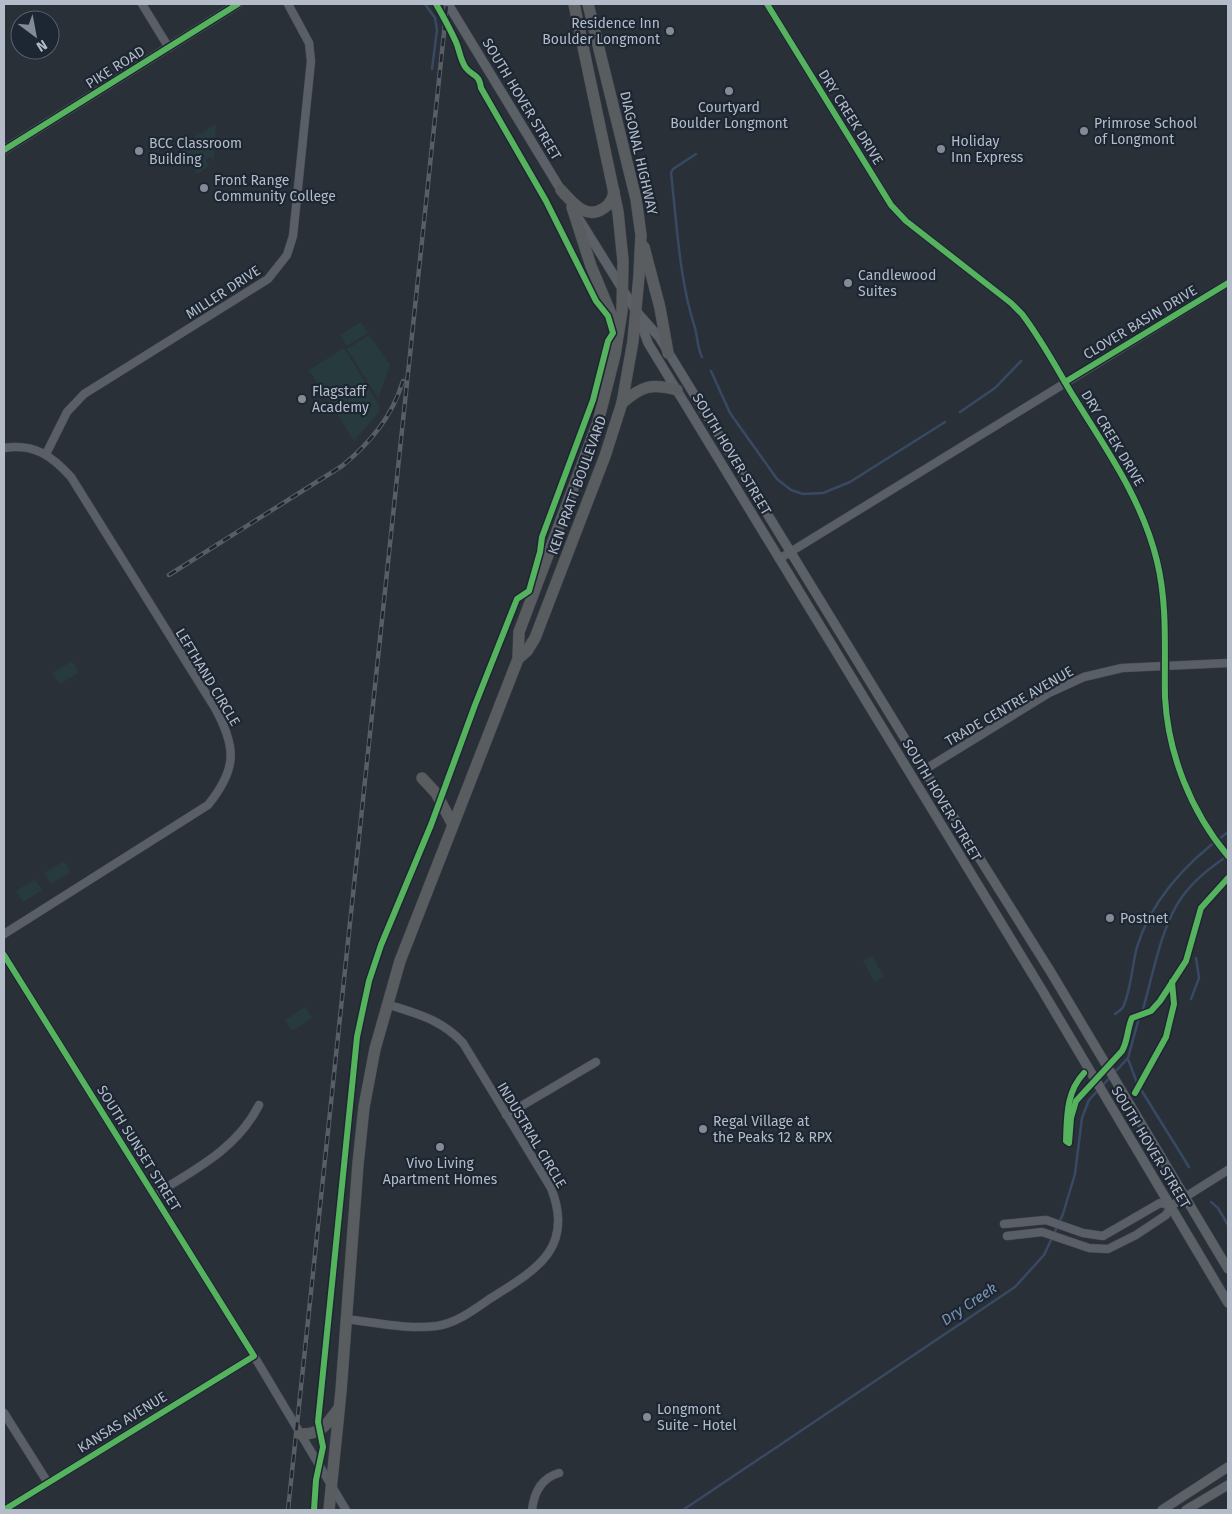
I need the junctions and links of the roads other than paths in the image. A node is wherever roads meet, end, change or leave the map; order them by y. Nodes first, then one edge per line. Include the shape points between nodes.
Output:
1 (142, 4) edge
2 (238, 4) edge
3 (288, 4) edge
4 (448, 4) edge
5 (574, 4) edge
6 (588, 4) edge
7 (767, 4) edge
8 (169, 48) junction
9 (4, 150) edge
10 (614, 187) junction
11 (561, 190) junction
12 (572, 208) junction
13 (640, 235) junction
14 (1228, 283) edge
15 (623, 290) junction
16 (636, 311) junction
17 (668, 353) junction
18 (615, 355) junction
19 (1065, 382) junction
20 (677, 390) junction
21 (622, 404) junction
22 (4, 448) edge
23 (46, 454) junction
24 (790, 552) junction
25 (779, 559) junction
26 (518, 659) junction
27 (1228, 663) edge
28 (1165, 667) junction
29 (924, 770) junction
30 (422, 778) dead end
31 (912, 778) junction
32 (452, 823) junction
33 (1226, 853) edge
34 (4, 934) edge
35 (4, 954) edge
36 (386, 1004) junction
37 (596, 1062) dead end
38 (259, 1105) dead end
39 (506, 1115) junction
40 (1228, 1170) edge
41 (154, 1195) junction
42 (1185, 1197) junction
43 (1171, 1206) junction
44 (1004, 1224) dead end
45 (1007, 1236) dead end
46 (1228, 1268) edge
47 (1228, 1303) edge
48 (345, 1319) junction
49 (254, 1356) junction
50 (270, 1384) junction
51 (339, 1408) junction
52 (4, 1413) edge
53 (291, 1419) dead end
54 (301, 1434) junction
55 (1228, 1468) edge
56 (559, 1474) dead end
57 (48, 1483) junction
58 (1228, 1485) edge
59 (332, 1487) junction
60 (4, 1510) edge
61 (329, 1510) edge
62 (346, 1510) edge
63 (532, 1510) edge
64 (1162, 1510) edge
65 (1186, 1510) edge

1 - 8 street
2 - 8 main road, PIKE ROAD
3 - 23 street, MILLER DRIVE via 309,43 311,60 293,236 287,255 268,279 84,394 67,412
4 - 11 main road, SOUTH HOVER STREET
5 - 10 highway
6 - 13 highway, DIAGONAL HIGHWAY via 628,161
7 - 19 street, DRY CREEK DRIVE via 896,211 1017,308
8 - 9 main road, PIKE ROAD
10 - 11 highway via 611,202 594,212 575,206
10 - 15 highway via 621,233
11 - 12 main road, SOUTH HOVER STREET
12 - 15 main road, SOUTH HOVER STREET
12 - 18 highway via 611,314
13 - 16 highway, DIAGONAL HIGHWAY
13 - 17 highway via 660,308
14 - 19 street, CLOVER BASIN DRIVE
15 - 16 main road, SOUTH HOVER STREET
15 - 18 highway, KEN PRATT BOULEVARD
16 - 17 main road, SOUTH HOVER STREET via 659,337
16 - 20 main road, SOUTH HOVER STREET via 648,343
16 - 21 highway, KEN PRATT BOULEVARD
17 - 24 main road, SOUTH HOVER STREET
18 - 26 highway, KEN PRATT BOULEVARD via 590,445 519,632
19 - 24 street, CLOVER BASIN DRIVE
19 - 28 street, DRY CREEK DRIVE via 1132,493 1150,535 1164,598
20 - 21 highway via 651,386 639,390
20 - 25 main road, SOUTH HOVER STREET
21 - 26 highway, KEN PRATT BOULEVARD via 535,638
22 - 23 street, LEFTHAND CIRCLE via 19,446
23 - 34 street, LEFTHAND CIRCLE via 71,477 215,708 230,740 231,764 223,786 208,806
24 - 25 street, CLOVER BASIN DRIVE
24 - 29 main road, SOUTH HOVER STREET
25 - 31 main road, SOUTH HOVER STREET
26 - 32 highway, KEN PRATT BOULEVARD
27 - 28 street, TRADE CENTRE AVENUE
28 - 29 street, TRADE CENTRE AVENUE via 1115,669 1068,683
28 - 33 street, DRY CREEK DRIVE via 1167,720 1174,753 1194,804
29 - 31 main road
29 - 42 main road, SOUTH HOVER STREET
30 - 32 highway via 436,793
31 - 43 main road, SOUTH HOVER STREET
32 - 36 highway, KEN PRATT BOULEVARD
35 - 41 street, SOUTH SUNSET STREET
36 - 39 street, INDUSTRIAL CIRCLE via 438,1021 452,1031 463,1043
36 - 48 highway, KEN PRATT BOULEVARD via 364,1107
37 - 39 street
38 - 41 street via 231,1143 206,1163
39 - 48 street, INDUSTRIAL CIRCLE via 557,1203 557,1234 545,1259 534,1271 450,1322 425,1327
40 - 42 street
41 - 49 street, SOUTH SUNSET STREET
42 - 43 street
42 - 46 main road, SOUTH HOVER STREET
43 - 44 street via 1160,1203 1102,1236 1046,1220
43 - 45 street via 1166,1215 1108,1249 1089,1248 1042,1232
43 - 47 main road, SOUTH HOVER STREET
48 - 51 highway, KEN PRATT BOULEVARD
49 - 50 street, SOUTH SUNSET STREET
49 - 57 street, KANSAS AVENUE
50 - 53 street, SOUTH SUNSET STREET
50 - 54 street, SOUTH SUNSET STREET
51 - 54 highway via 320,1431
51 - 59 highway, KEN PRATT BOULEVARD
52 - 57 street
54 - 59 street, SOUTH SUNSET STREET
55 - 64 main road
56 - 63 street via 549,1476 540,1486 533,1498
57 - 60 street, KANSAS AVENUE
58 - 65 main road
59 - 61 highway, KEN PRATT BOULEVARD
59 - 62 street, SOUTH SUNSET STREET

